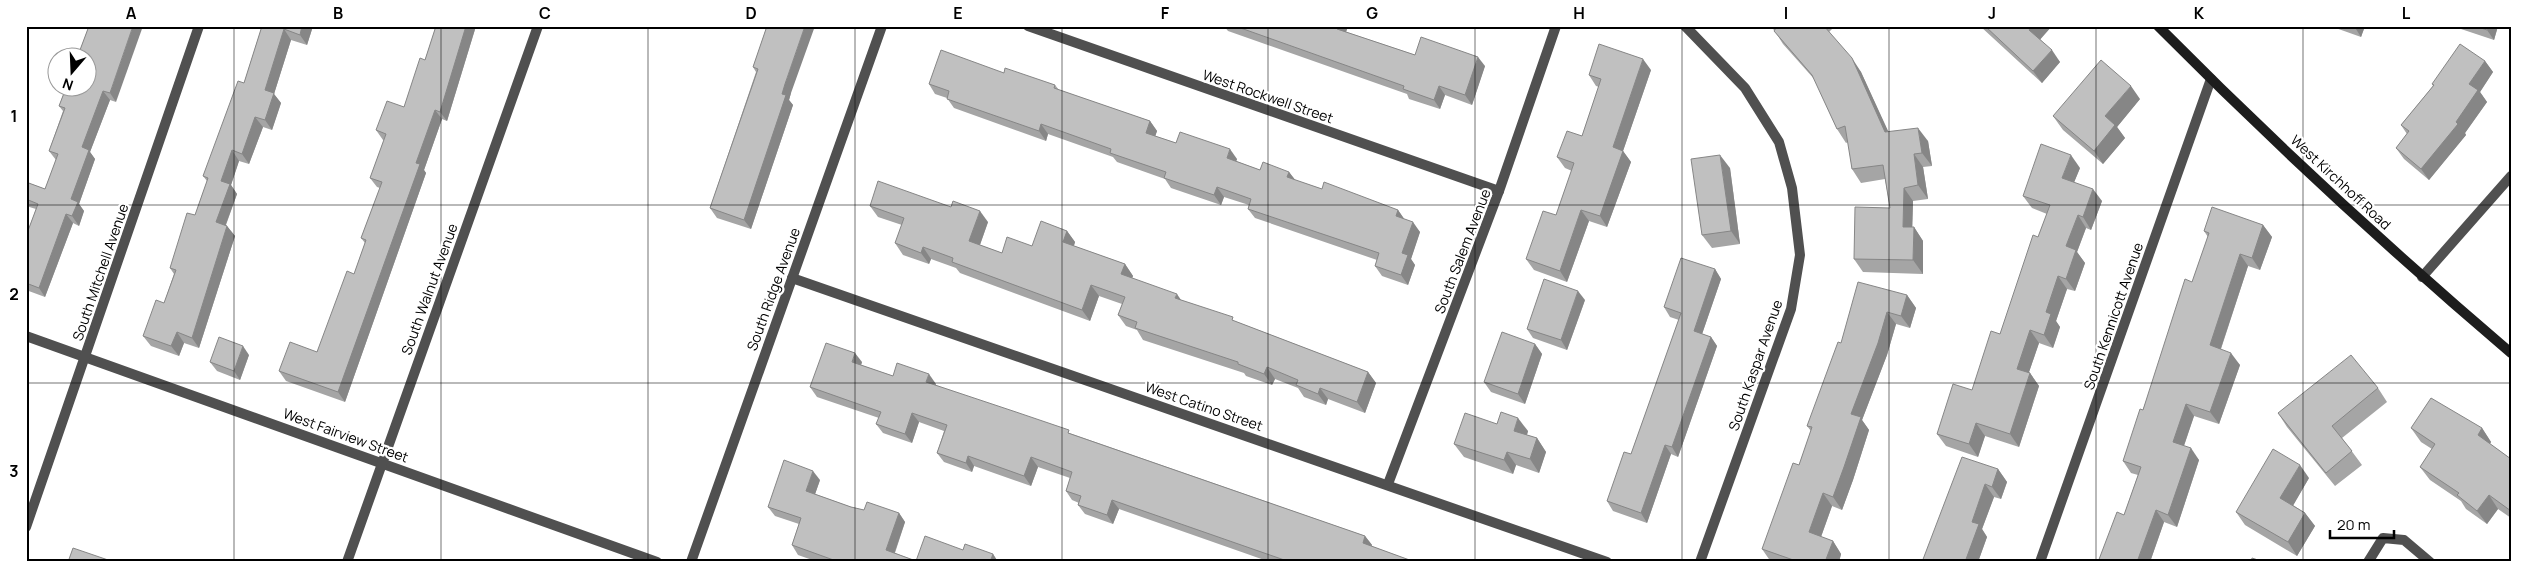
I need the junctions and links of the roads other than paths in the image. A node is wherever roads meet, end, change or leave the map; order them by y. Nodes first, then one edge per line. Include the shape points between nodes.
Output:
1 (199, 26) edge
2 (538, 26) edge
3 (882, 26) edge
4 (1028, 26) edge
5 (1556, 26) edge
6 (1685, 26) edge
7 (2158, 26) edge
8 (2211, 79) junction
9 (2511, 176) edge
10 (1499, 191) junction
11 (2422, 277) junction
12 (792, 278) junction
13 (26, 336) edge
14 (2511, 353) edge
15 (86, 357) junction
16 (382, 462) junction
17 (1388, 484) junction
18 (26, 527) edge
19 (347, 562) edge
20 (657, 562) edge
21 (691, 562) edge
22 (1607, 562) edge
23 (1700, 562) edge
24 (2040, 562) edge
25 (2368, 562) edge
26 (2430, 562) edge

1 - 15 street, South Mitchell Avenue
2 - 16 street, South Walnut Avenue
3 - 12 street, South Ridge Avenue
4 - 10 street, West Rockwell Street
5 - 10 street, South Salem Avenue
6 - 23 street, South Kaspar Avenue via 1746,88 1778,142 1792,188 1800,255 1791,309
7 - 8 main road, West Kirchhoff Road
8 - 11 main road, West Kirchhoff Road
8 - 24 street, South Kennicott Avenue
9 - 11 street
10 - 17 street, South Salem Avenue
11 - 14 main road, West Kirchhoff Road
12 - 17 street, West Catino Street
12 - 21 street, South Ridge Avenue
13 - 15 street, West Fairview Street
15 - 16 street, West Fairview Street
15 - 18 street, South Mitchell Avenue
16 - 19 street, South Walnut Avenue
16 - 20 street, West Fairview Street
17 - 22 street, West Catino Street
25 - 26 street via 2383,538 2404,540

